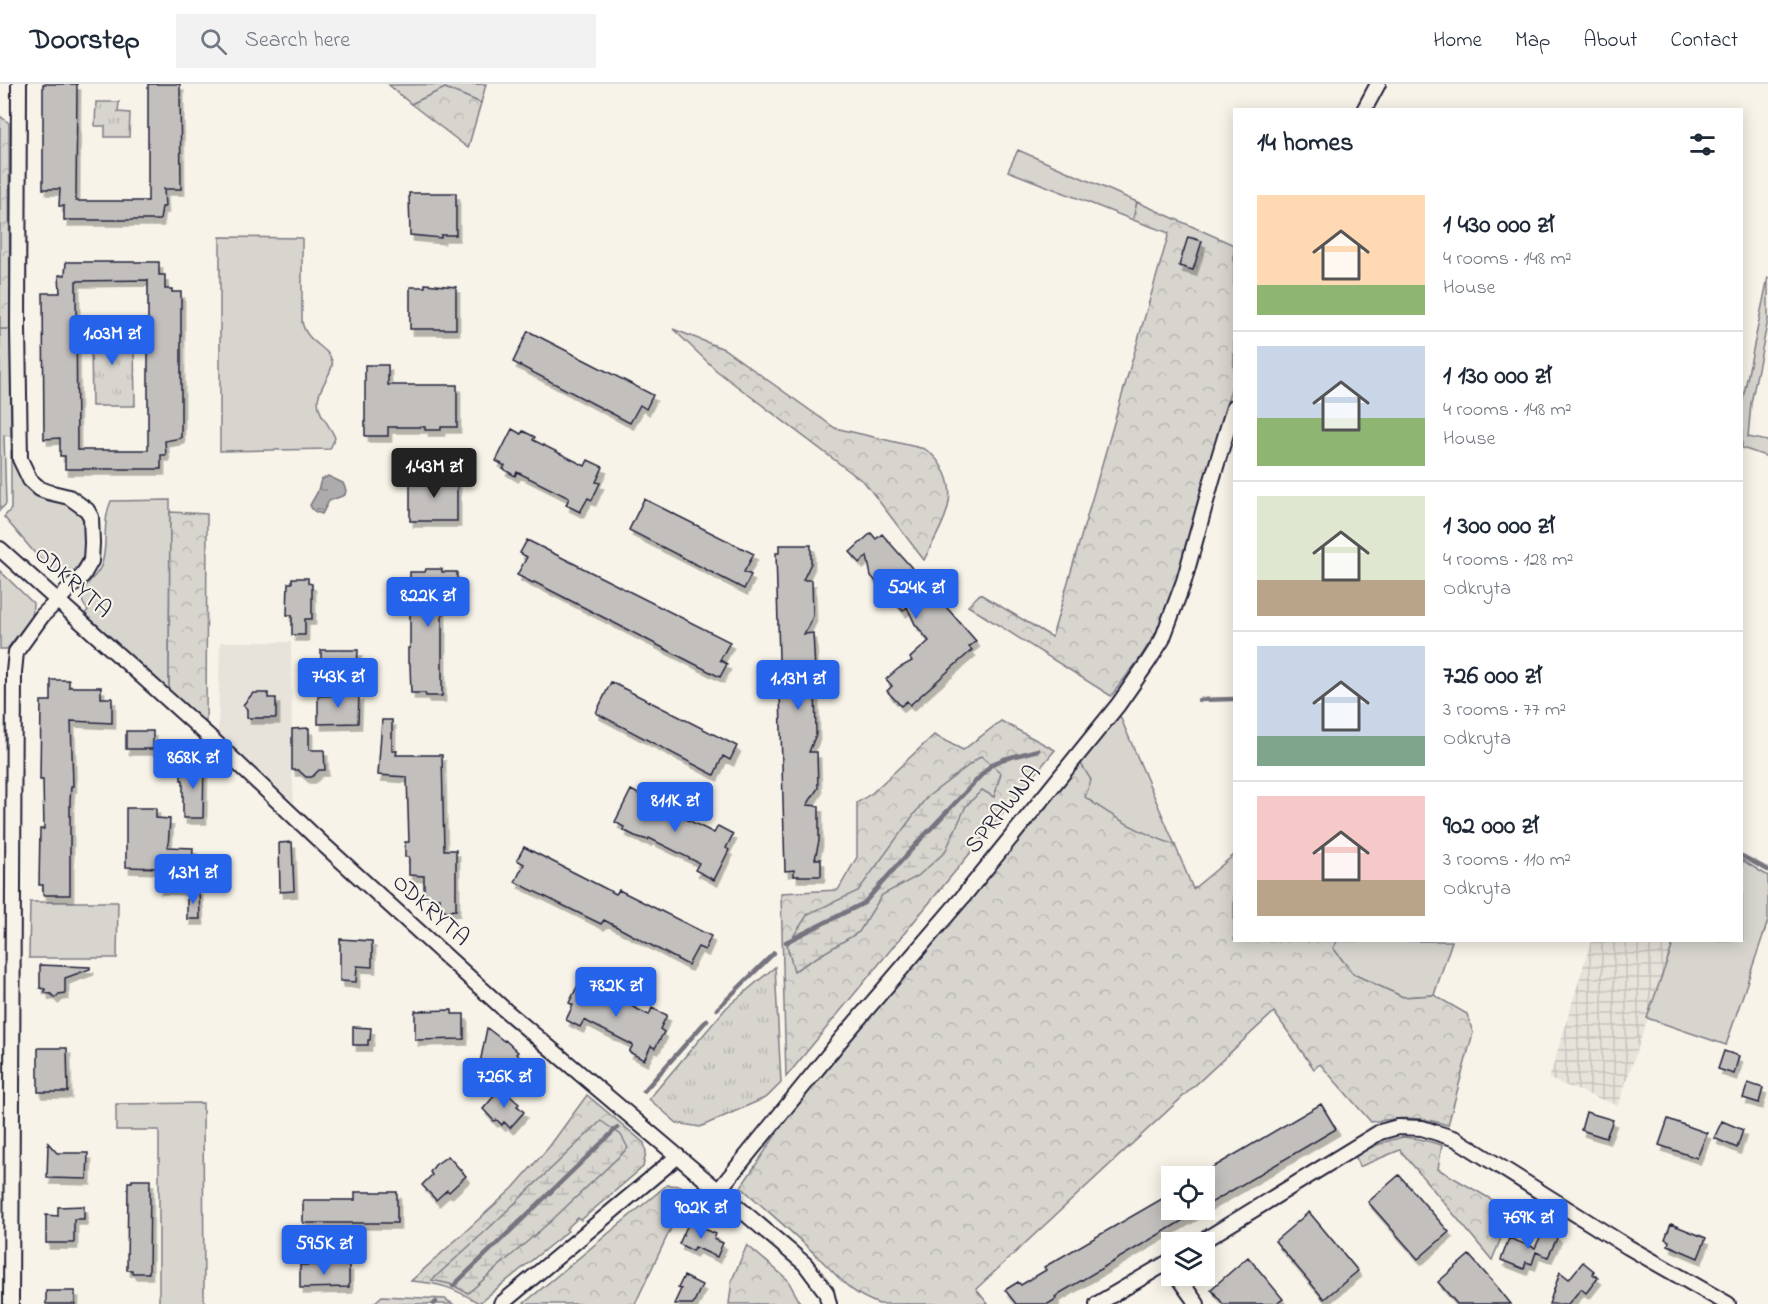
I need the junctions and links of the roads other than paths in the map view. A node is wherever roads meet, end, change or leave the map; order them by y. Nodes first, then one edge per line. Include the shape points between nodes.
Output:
1 (19, 84) edge
2 (1378, 84) edge
3 (1365, 108) edge
4 (1233, 410) edge
5 (0, 549) edge
6 (58, 601) junction
7 (678, 1156) junction
8 (718, 1191) junction
9 (1215, 1233) edge
10 (1161, 1269) edge
11 (1184, 1286) edge
12 (11, 1304) edge
13 (501, 1304) edge
14 (829, 1304) edge
15 (1097, 1304) edge
16 (1197, 1304) edge
17 (1728, 1304) edge

1 - 6 street via 20,459 30,480 40,489 69,497 87,510 92,527 91,561
2 - 3 street
4 - 8 street, SPRAWNA via 1184,581 1162,640 1148,662 1118,705 962,898
5 - 6 street, ODKRYTA
6 - 7 street, ODKRYTA via 505,1010
6 - 12 street via 16,652 14,672
7 - 8 street, ODKRYTA
7 - 13 street
8 - 14 street, ODKRYTA via 805,1264 826,1292
9 - 17 street via 1380,1132 1398,1127 1422,1128 1456,1139 1628,1247
10 - 15 street
11 - 16 street

